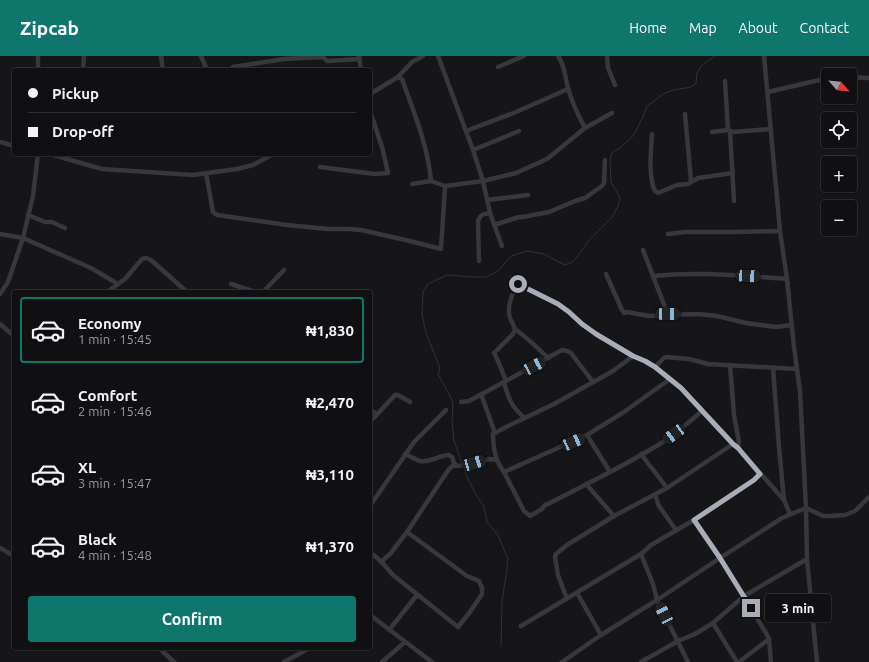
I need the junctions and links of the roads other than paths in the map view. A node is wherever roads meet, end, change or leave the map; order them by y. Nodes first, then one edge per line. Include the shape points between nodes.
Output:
1 (38, 56) edge
2 (84, 56) edge
3 (161, 56) edge
4 (201, 56) edge
5 (423, 56) edge
6 (438, 56) edge
7 (524, 56) edge
8 (558, 56) edge
9 (607, 56) edge
10 (764, 56) edge
11 (359, 57) edge
12 (232, 67) dead end
13 (498, 67) dead end
14 (38, 68) edge
15 (83, 68) edge
16 (163, 68) edge
17 (206, 68) edge
18 (361, 68) edge
19 (398, 76) junction
20 (857, 77) edge
21 (869, 78) edge
22 (725, 80) dead end
23 (821, 80) edge
24 (615, 85) dead end
25 (568, 89) junction
26 (768, 92) junction
27 (372, 93) edge
28 (612, 113) dead end
29 (685, 114) dead end
30 (372, 117) edge
31 (585, 128) junction
32 (771, 129) junction
33 (466, 131) junction
34 (519, 131) dead end
35 (729, 131) junction
36 (712, 132) dead end
37 (652, 134) dead end
38 (0, 142) edge
39 (12, 145) edge
40 (473, 150) junction
41 (38, 156) edge
42 (57, 156) edge
43 (269, 156) edge
44 (605, 160) dead end
45 (320, 167) dead end
46 (206, 173) junction
47 (733, 173) junction
48 (431, 181) junction
49 (483, 181) junction
50 (691, 181) junction
51 (412, 184) dead end
52 (445, 186) junction
53 (528, 194) dead end
54 (487, 200) junction
55 (734, 201) dead end
56 (490, 213) junction
57 (28, 215) junction
58 (494, 225) junction
59 (65, 228) dead end
60 (780, 231) junction
61 (0, 234) edge
62 (668, 234) dead end
63 (23, 238) junction
64 (502, 246) dead end
65 (643, 250) dead end
66 (478, 261) dead end
67 (284, 270) dead end
68 (606, 274) dead end
69 (654, 276) junction
70 (511, 278) dead end
71 (787, 279) junction
72 (118, 284) junction
73 (231, 284) dead end
74 (518, 284) junction
75 (110, 290) edge
76 (185, 290) edge
77 (250, 290) edge
78 (265, 290) edge
79 (0, 294) edge
80 (668, 314) junction
81 (0, 324) edge
82 (792, 325) junction
83 (515, 329) junction
84 (12, 334) edge
85 (633, 356) junction
86 (548, 358) junction
87 (730, 365) junction
88 (655, 367) junction
89 (773, 368) junction
90 (797, 369) junction
91 (670, 379) junction
92 (505, 381) junction
93 (593, 382) junction
94 (482, 394) junction
95 (410, 402) dead end
96 (462, 402) dead end
97 (446, 410) dead end
98 (372, 411) edge
99 (702, 411) junction
100 (377, 414) junction
101 (525, 418) junction
102 (372, 419) edge
103 (495, 433) junction
104 (587, 435) junction
105 (733, 444) junction
106 (738, 448) junction
107 (405, 454) junction
108 (641, 454) junction
109 (497, 460) junction
110 (455, 464) junction
111 (504, 472) junction
112 (610, 472) junction
113 (760, 474) junction
114 (586, 484) junction
115 (667, 488) junction
116 (655, 495) junction
117 (869, 497) edge
118 (784, 500) junction
119 (372, 503) edge
120 (806, 508) junction
121 (790, 514) junction
122 (614, 516) junction
123 (694, 520) junction
124 (676, 530) junction
125 (407, 532) junction
126 (0, 548) edge
127 (12, 551) edge
128 (9, 553) junction
129 (372, 554) edge
130 (641, 554) junction
131 (12, 555) edge
132 (720, 558) junction
133 (807, 559) junction
134 (382, 561) junction
135 (577, 593) junction
136 (417, 595) junction
137 (744, 596) junction
138 (568, 599) junction
139 (657, 600) junction
140 (372, 617) edge
141 (713, 623) junction
142 (521, 626) dead end
143 (389, 630) junction
144 (601, 635) junction
145 (769, 639) junction
146 (678, 641) junction
147 (405, 642) junction
148 (161, 650) edge
149 (306, 650) edge
150 (174, 662) edge
151 (284, 662) edge
152 (382, 662) edge
153 (432, 662) edge
154 (562, 662) edge
155 (641, 662) edge
156 (688, 662) edge
157 (738, 662) edge
158 (770, 662) edge
159 (817, 662) edge

1 - 14 street
2 - 15 street
3 - 16 street
4 - 17 street
5 - 19 street via 412,62
6 - 33 street
7 - 13 street
8 - 25 street
9 - 24 street via 608,68
10 - 26 street
11 - 12 street via 328,61 323,57 284,59
11 - 18 street
19 - 27 street
19 - 48 street via 402,80 420,129
20 - 21 street
22 - 35 street
23 - 26 street
25 - 31 street
25 - 33 street
26 - 32 street
28 - 31 street
29 - 50 street
30 - 45 street via 388,173 375,174
31 - 49 street via 547,159 516,173
32 - 35 street
32 - 60 street
33 - 40 street
34 - 40 street
35 - 36 street
35 - 47 street
37 - 50 street via 651,174 655,191 658,193
38 - 39 street
40 - 49 street
41 - 57 street
42 - 46 street via 102,169 192,175
43 - 46 street via 253,165
44 - 58 street via 604,183 585,198 549,212 519,216
46 - 52 street via 213,212 217,215 287,225 360,230 441,249
47 - 50 street
47 - 55 street
48 - 51 street
48 - 52 street
49 - 52 street
49 - 54 street
53 - 54 street
54 - 56 street
56 - 58 street
56 - 66 street via 482,214 478,220
57 - 59 street
57 - 63 street
58 - 64 street
60 - 62 street
60 - 71 street
61 - 63 street
63 - 72 street via 91,268
63 - 79 street via 8,282
65 - 69 street
67 - 78 street
68 - 80 street via 624,313 649,316
69 - 71 street via 715,273
69 - 80 street
70 - 74 street
71 - 82 street
72 - 75 street
72 - 76 street via 146,258
73 - 77 street
74 - 83 street via 509,308
74 - 85 street via 558,304 596,334
80 - 82 street via 717,316 776,327
81 - 84 street
82 - 90 street
83 - 86 street
83 - 92 street via 494,353
85 - 88 street
85 - 93 street
86 - 92 street
86 - 93 street via 567,350
87 - 88 street via 666,357
87 - 89 street
87 - 106 street
88 - 91 street
89 - 90 street
89 - 118 street
90 - 120 street
91 - 99 street
91 - 104 street
92 - 94 street
92 - 101 street via 513,406
93 - 101 street
94 - 96 street via 470,401
94 - 103 street
95 - 100 street via 395,395
97 - 107 street
98 - 100 street
99 - 105 street
99 - 108 street via 682,428
100 - 102 street
101 - 103 street
103 - 109 street via 493,444
104 - 111 street
104 - 112 street
105 - 106 street
105 - 115 street
106 - 113 street
107 - 110 street via 422,462 449,455
107 - 119 street
108 - 112 street
108 - 115 street
109 - 110 street via 490,458 467,465
109 - 111 street
110 - 125 street via 449,469
111 - 114 street via 524,511 530,516 545,505
112 - 114 street
113 - 118 street
113 - 123 street
114 - 122 street
115 - 116 street
116 - 122 street
116 - 124 street via 659,506
117 - 120 street via 855,511 845,515 824,516
118 - 121 street
120 - 121 street
120 - 133 street
121 - 132 street
122 - 138 street via 556,554 558,575
123 - 124 street
123 - 132 street
124 - 130 street
125 - 134 street
125 - 136 street via 467,576 479,580 483,590 458,627
126 - 128 street
127 - 128 street
128 - 131 street
129 - 134 street
130 - 135 street
130 - 139 street
132 - 137 street
132 - 139 street
133 - 137 street
133 - 159 street
134 - 136 street via 393,575
135 - 138 street
135 - 144 street
136 - 143 street
137 - 141 street
137 - 145 street
138 - 142 street
139 - 144 street
139 - 146 street
140 - 143 street
141 - 146 street
141 - 157 street
143 - 147 street
144 - 154 street
145 - 157 street
145 - 158 street
146 - 155 street
146 - 156 street
147 - 152 street
147 - 153 street
148 - 150 street
149 - 151 street

